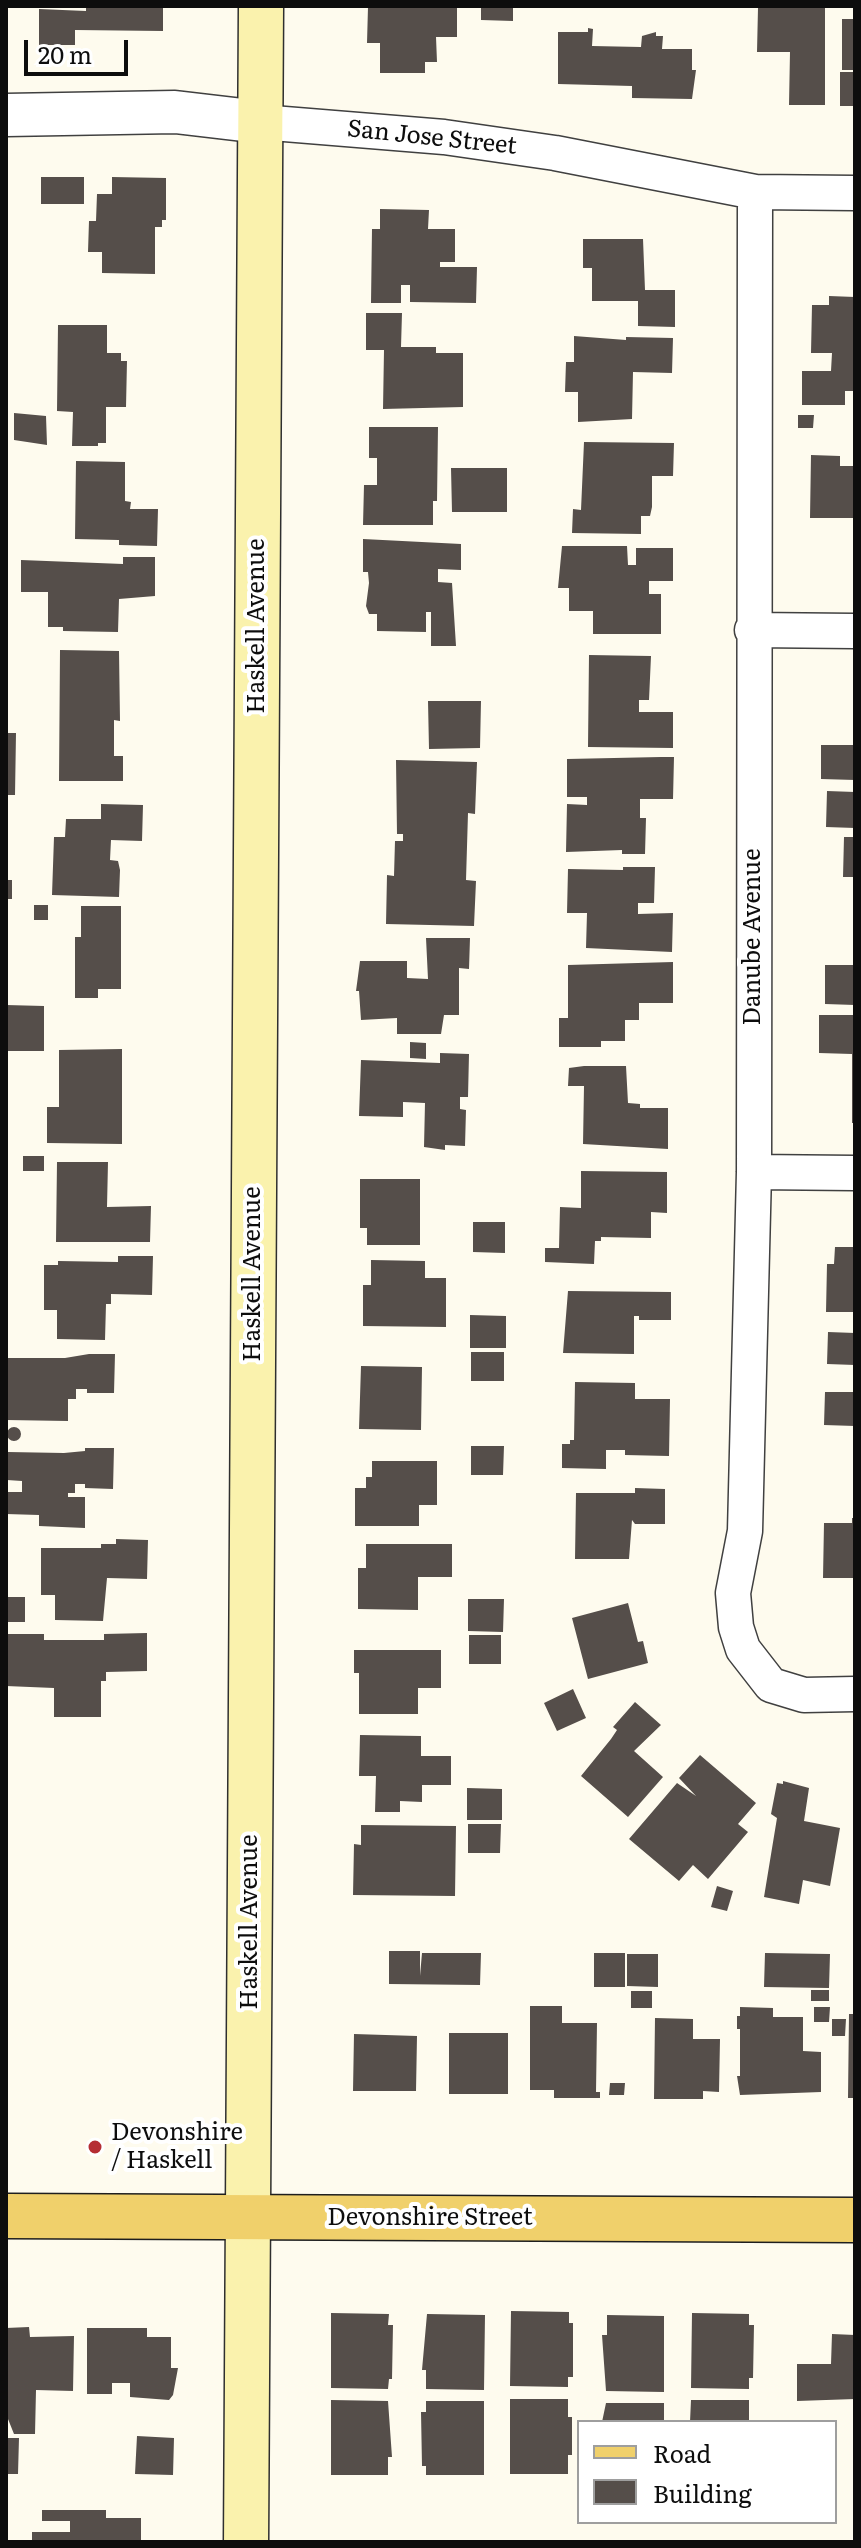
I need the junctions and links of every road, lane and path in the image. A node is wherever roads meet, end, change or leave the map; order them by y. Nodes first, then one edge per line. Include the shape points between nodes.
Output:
1 (261, 6) edge
2 (6, 115) edge
3 (260, 122) junction
4 (755, 192) junction
5 (855, 193) edge
6 (752, 630) junction
7 (855, 631) edge
8 (754, 1172) junction
9 (855, 1173) edge
10 (855, 1694) edge
11 (6, 2216) edge
12 (249, 2218) junction
13 (855, 2220) edge
14 (246, 2542) edge

1 - 3 main road, Haskell Avenue
2 - 3 street, San Jose Street via 175,112
3 - 4 street, San Jose Street via 444,137
3 - 12 main road, Haskell Avenue
4 - 5 street, San Jose Street
4 - 6 street, Danube Avenue
6 - 7 street
6 - 8 street, Danube Avenue
8 - 9 street
8 - 10 street, Danube Avenue via 745,1531 733,1593 736,1627 743,1649 771,1685 786,1691
11 - 12 main road, Devonshire Street
12 - 13 main road, Devonshire Street
12 - 14 main road, Haskell Avenue

